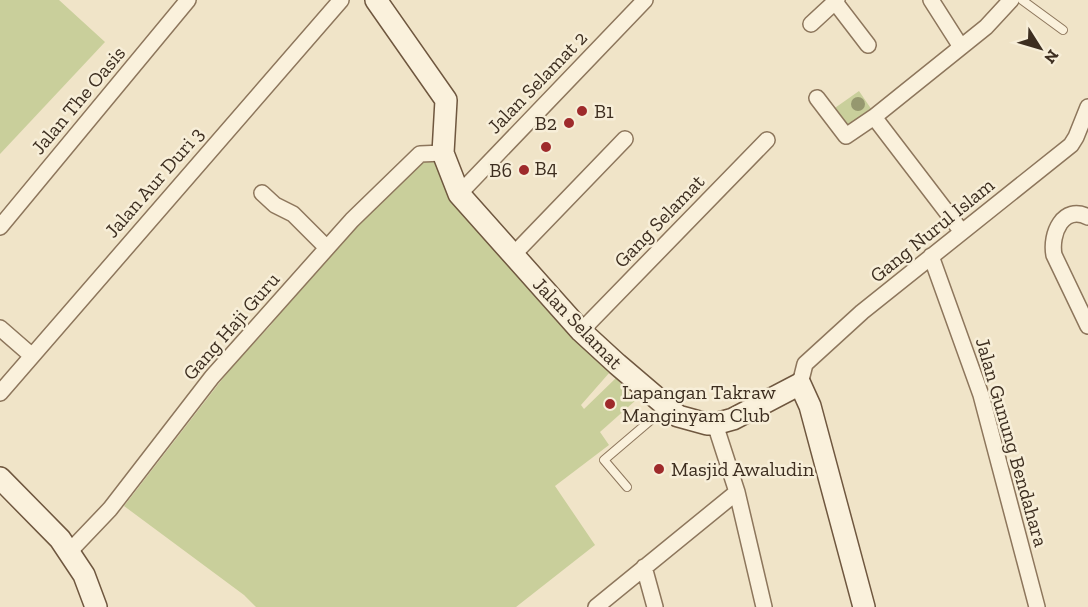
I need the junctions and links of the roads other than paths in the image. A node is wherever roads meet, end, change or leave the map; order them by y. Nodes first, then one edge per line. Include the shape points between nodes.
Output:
1 (188, 0) edge
2 (341, 0) edge
3 (376, 0) edge
4 (645, 0) edge
5 (931, 0) edge
6 (1011, 0) edge
7 (1022, 0) edge
8 (836, 1) edge
9 (811, 24) dead end
10 (1063, 30) dead end
11 (868, 45) dead end
12 (961, 47) junction
13 (817, 98) dead end
14 (1088, 107) edge
15 (874, 117) junction
16 (625, 139) dead end
17 (767, 140) dead end
18 (443, 153) junction
19 (262, 193) dead end
20 (459, 194) junction
21 (1088, 217) edge
22 (0, 227) edge
23 (962, 232) junction
24 (327, 248) junction
25 (513, 255) junction
26 (931, 256) junction
27 (1086, 318) edge
28 (0, 328) edge
29 (581, 331) junction
30 (31, 355) junction
31 (800, 384) junction
32 (0, 393) edge
33 (666, 407) junction
34 (716, 424) junction
35 (0, 478) edge
36 (627, 487) dead end
37 (737, 492) junction
38 (69, 552) junction
39 (644, 567) junction
40 (96, 607) edge
41 (596, 607) edge
42 (655, 607) edge
43 (764, 607) edge
44 (864, 607) edge
45 (1037, 607) edge

1 - 22 street, Jalan The Oasis
2 - 30 street, Jalan Aur Duri 3
3 - 18 street, Jalan Selamat via 446,100
4 - 20 street, Jalan Selamat 2
5 - 12 street
6 - 12 street
7 - 10 lane
8 - 9 street
8 - 11 street
12 - 15 street
13 - 15 street via 846,136
14 - 23 street, Gang Nurul Islam via 1071,145
15 - 23 street
16 - 25 street
17 - 29 street, Gang Selamat
18 - 20 street, Jalan Selamat
18 - 24 street, Gang Haji Guru via 420,154
19 - 24 street via 294,214
20 - 25 street, Jalan Selamat
21 - 27 street via 1070,214 1057,228 1052,245
23 - 26 street, Gang Nurul Islam
24 - 38 street, Gang Haji Guru via 212,377 110,509
25 - 29 street, Jalan Selamat
26 - 31 street, Gang Nurul Islam via 805,363
26 - 45 street, Jalan Gunung Bendahara via 981,395
28 - 30 street
29 - 33 street, Jalan Selamat
30 - 32 street, Jalan Aur Duri 3
31 - 34 street
31 - 44 street via 810,406
33 - 34 street, Jalan Selamat via 692,421
33 - 36 lane via 604,460
34 - 37 street
35 - 38 street
37 - 39 street
37 - 43 street
38 - 40 street via 84,575
39 - 41 street
39 - 42 street

